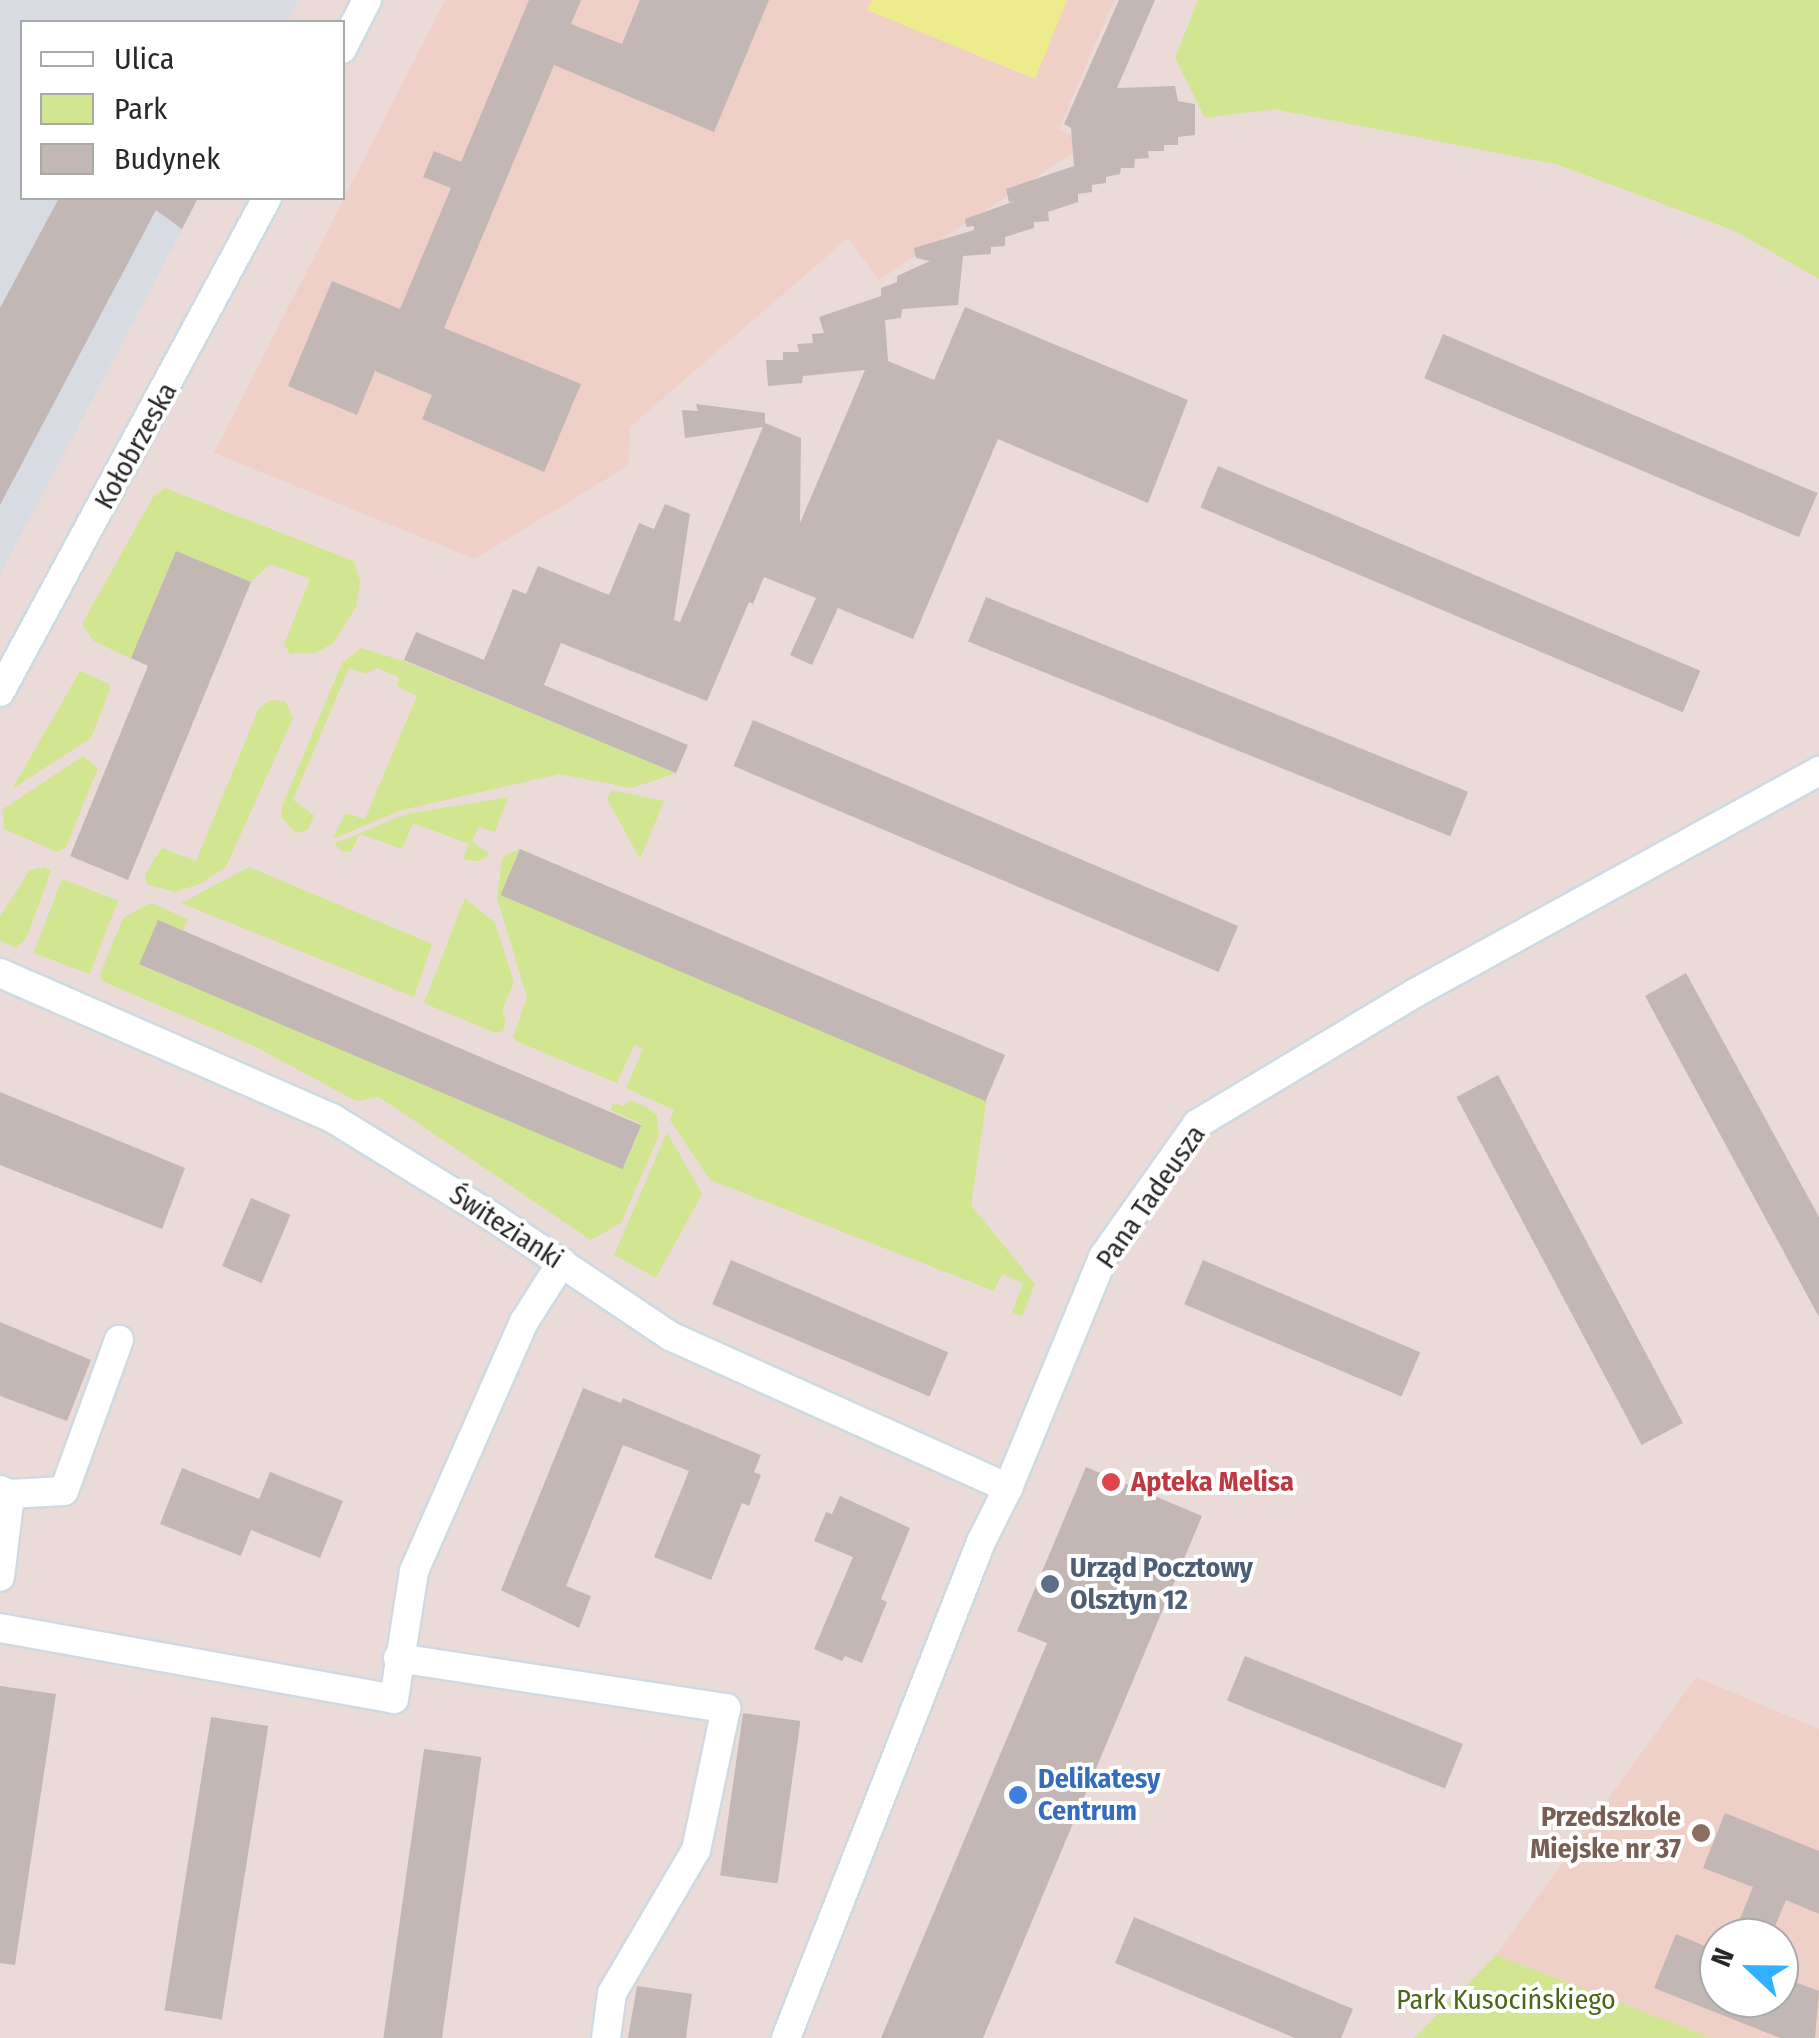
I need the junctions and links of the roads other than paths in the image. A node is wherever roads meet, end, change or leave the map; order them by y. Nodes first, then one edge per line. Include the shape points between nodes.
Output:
1 (367, 0) edge
2 (345, 42) edge
3 (266, 200) edge
4 (1, 689) edge
5 (1819, 772) edge
6 (0, 972) edge
7 (562, 1262) junction
8 (119, 1340) dead end
9 (1008, 1488) junction
10 (5, 1492) edge
11 (0, 1577) edge
12 (0, 1628) edge
13 (398, 1658) junction
14 (606, 2038) edge
15 (786, 2038) edge

1 - 2 street
3 - 4 street, Kołobrzeska
5 - 9 street, Pana Tadeusza via 1415,993 1197,1124 1103,1257
6 - 7 street, Świtezianki via 332,1118
7 - 9 street, Świtezianki via 670,1336
7 - 13 street via 524,1322 414,1571
8 - 10 street via 64,1491
9 - 15 street, Pana Tadeusza
10 - 11 street
12 - 13 street via 394,1699
13 - 14 street via 726,1708 696,1850 612,1993

